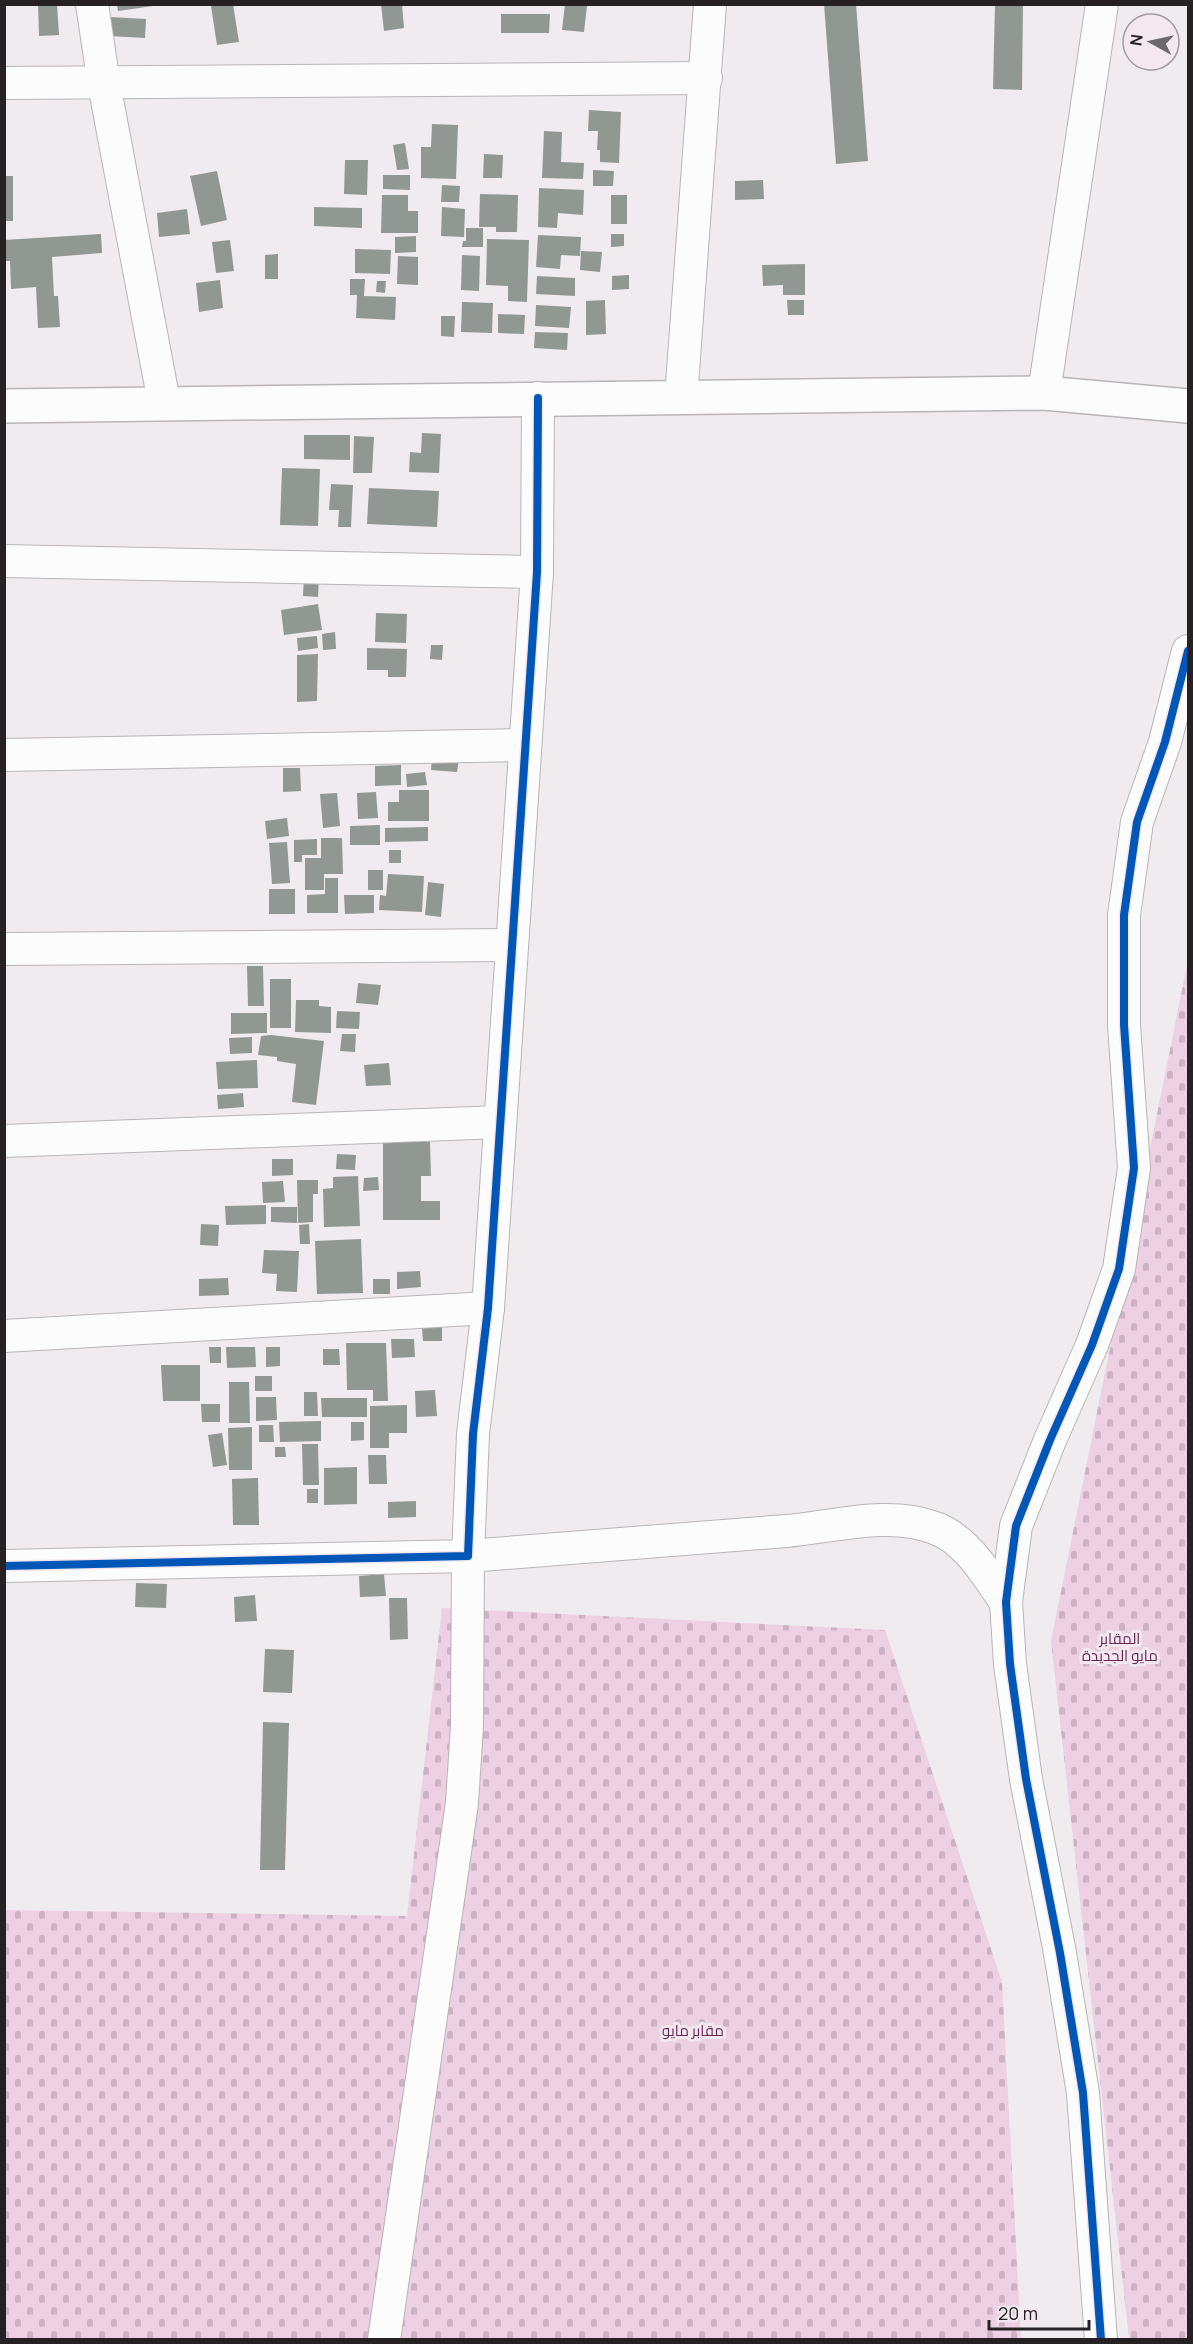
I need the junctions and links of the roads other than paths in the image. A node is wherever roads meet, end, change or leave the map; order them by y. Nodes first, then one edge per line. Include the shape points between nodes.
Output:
1 (92, 4) edge
2 (710, 4) edge
3 (1102, 4) edge
4 (706, 78) junction
5 (4, 83) edge
6 (104, 84) junction
7 (1044, 393) junction
8 (538, 398) junction
9 (681, 398) junction
10 (164, 402) junction
11 (4, 406) edge
12 (1188, 406) edge
13 (4, 561) edge
14 (537, 572) junction
15 (1186, 664) edge
16 (1188, 707) edge
17 (525, 745) junction
18 (4, 755) edge
19 (511, 945) junction
20 (4, 949) edge
21 (500, 1122) junction
22 (4, 1141) edge
23 (488, 1308) junction
24 (4, 1336) edge
25 (468, 1556) junction
26 (4, 1566) edge
27 (1006, 1602) junction
28 (384, 2340) edge
29 (1101, 2340) edge

1 - 6 street
2 - 4 street
3 - 7 street
4 - 6 street
4 - 9 street
5 - 6 street
6 - 10 street
7 - 9 street
7 - 12 street
8 - 9 street
8 - 10 street
8 - 14 street
10 - 11 street
13 - 14 street
14 - 17 street
15 - 16 street
15 - 27 street via 1165,742 1137,822 1124,915 1124,1025 1134,1168 1119,1269 1092,1345 1016,1526
17 - 18 street
17 - 19 street
19 - 20 street
19 - 21 street
21 - 22 street
21 - 23 street
23 - 24 street
23 - 25 street via 474,1434
25 - 26 street
25 - 27 street via 868,1521 913,1521 938,1528 970,1552
25 - 28 street via 467,1726 462,1803
27 - 29 street via 1026,1779 1083,2093

